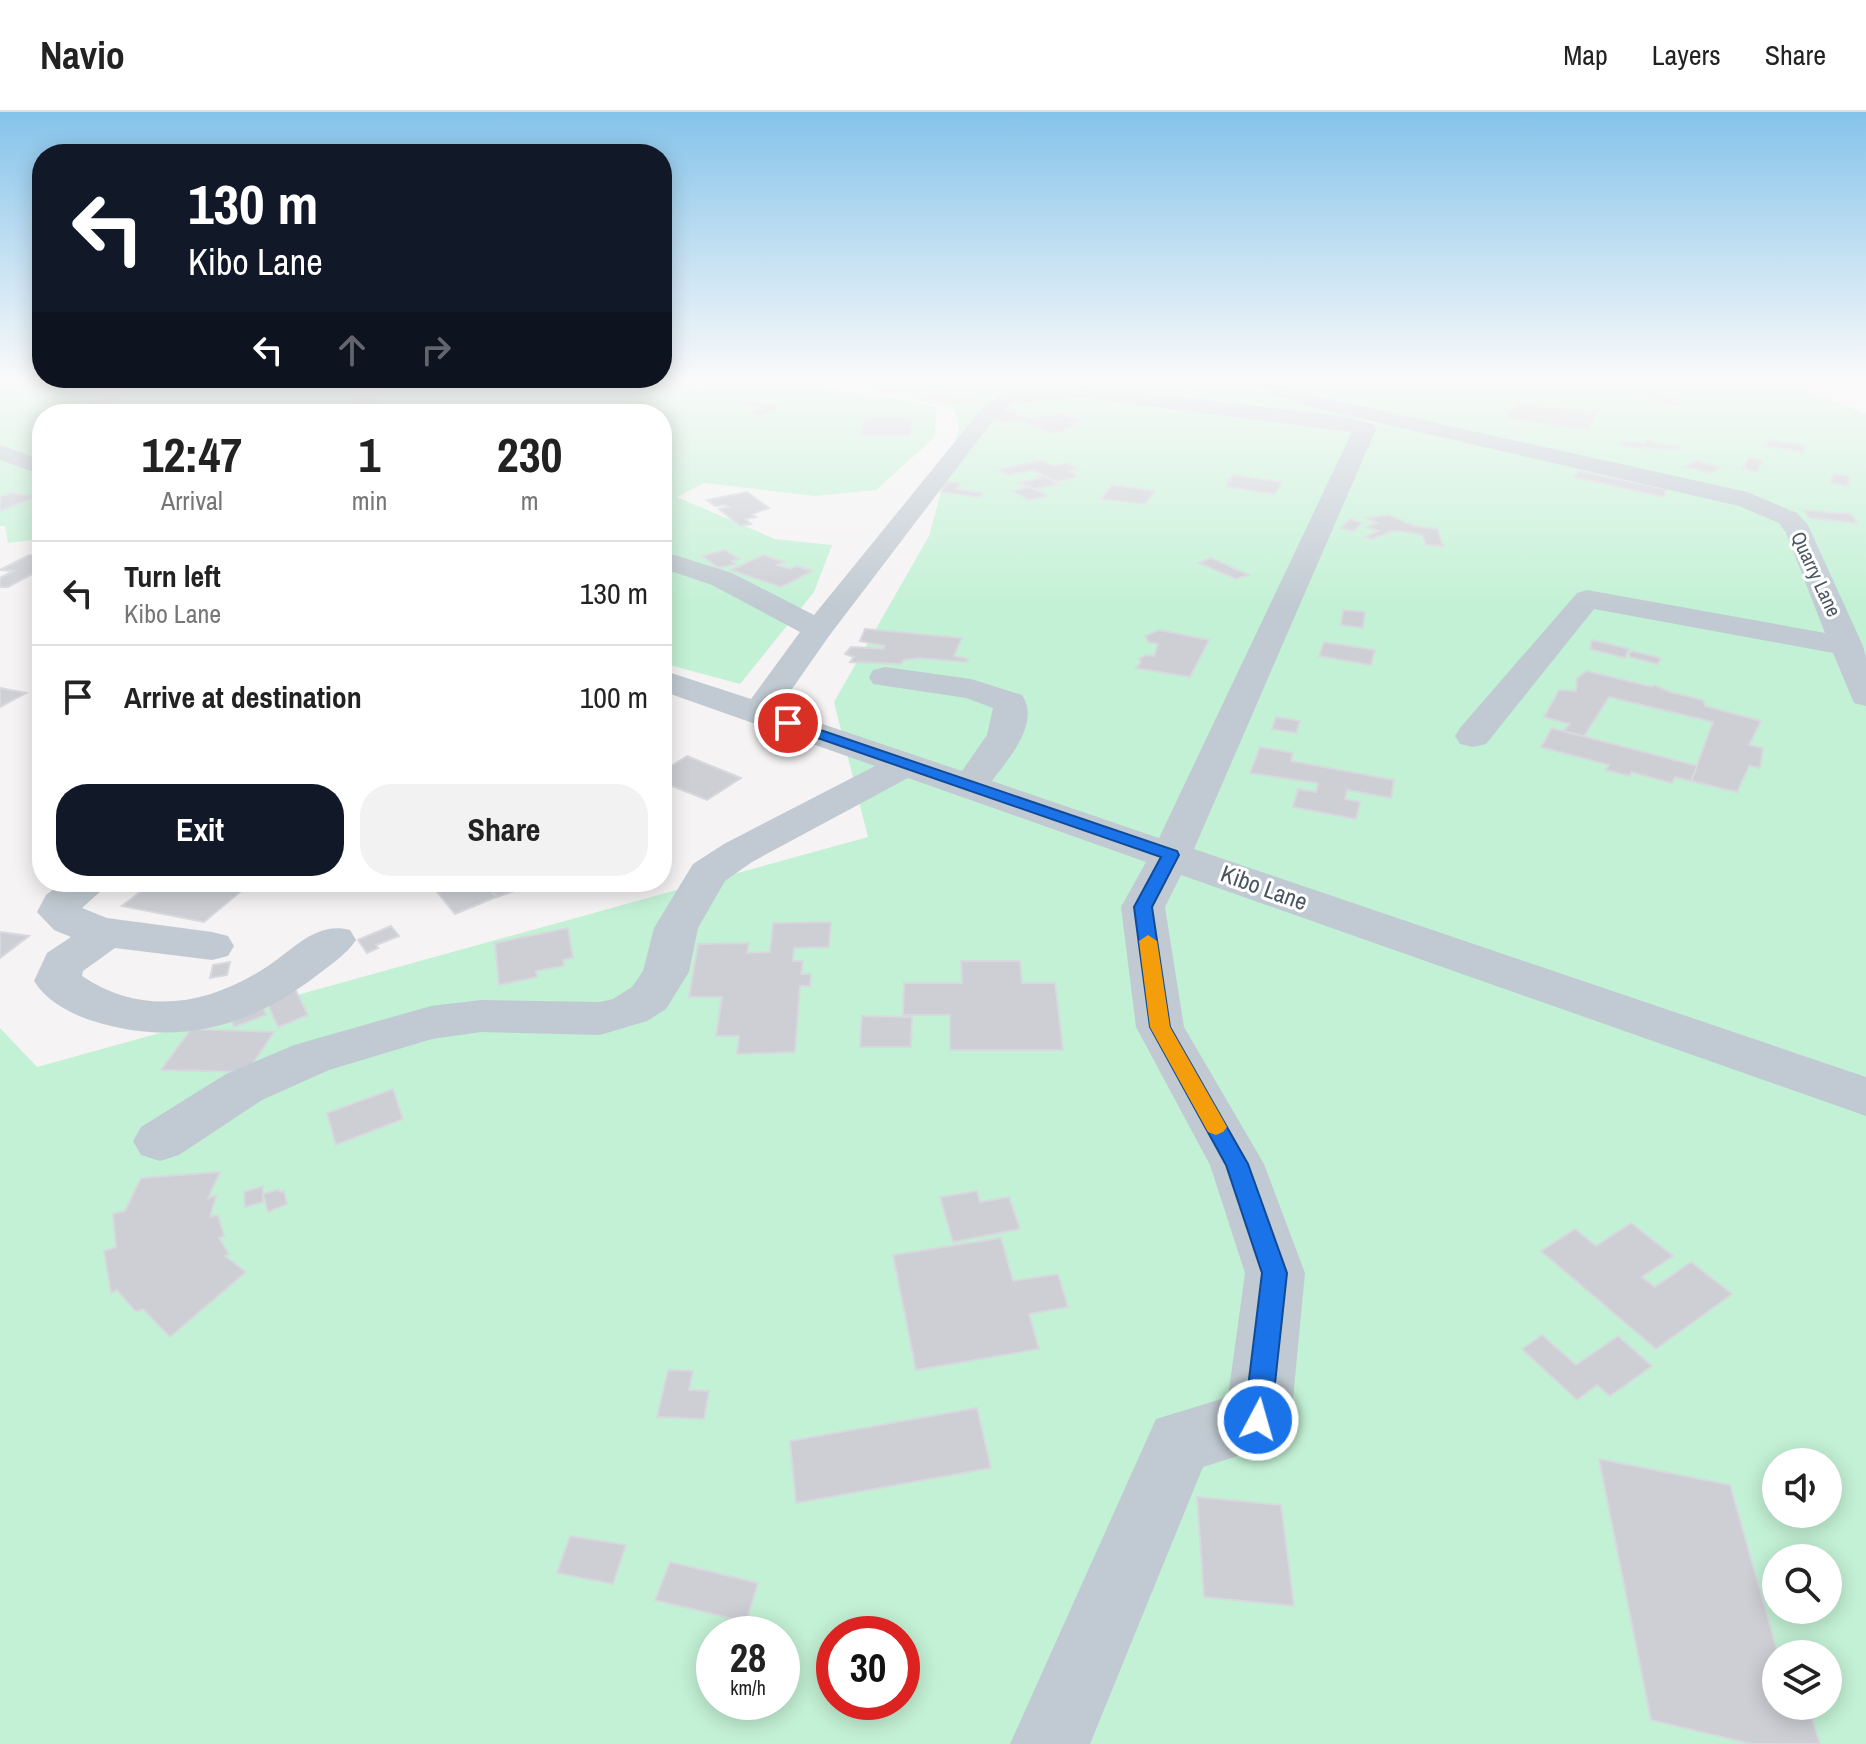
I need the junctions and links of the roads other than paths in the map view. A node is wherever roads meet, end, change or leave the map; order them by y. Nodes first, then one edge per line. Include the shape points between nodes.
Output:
1 (6, 454) edge
2 (956, 454) edge
3 (1354, 454) edge
4 (1547, 454) edge
5 (32, 464) edge
6 (672, 562) edge
7 (818, 629) junction
8 (1851, 636) edge
9 (885, 677) dead end
10 (672, 683) edge
11 (1866, 696) edge
12 (758, 713) junction
13 (1473, 736) dead end
14 (907, 764) junction
15 (970, 786) junction
16 (1171, 855) junction
17 (77, 892) edge
18 (106, 933) junction
19 (334, 940) dead end
20 (212, 946) dead end
21 (1866, 1097) edge
22 (160, 1141) dead end
23 (1050, 1744) edge

1 - 5 street
2 - 7 street
3 - 16 street
4 - 8 street, Quarry Lane via 1707,490 1788,518
6 - 7 street via 722,579
7 - 12 street
8 - 11 street, Quarry Lane
8 - 13 street via 1587,599
9 - 15 street via 971,689 1010,702 1009,727
10 - 12 street, Kibo Lane
12 - 14 street, Kibo Lane
14 - 15 street, Kibo Lane
14 - 22 street via 708,873 676,928 666,972 649,998 630,1010 600,1019 481,1016 431,1023 312,1057 244,1087
15 - 16 street, Kibo Lane
16 - 21 street, Kibo Lane
16 - 23 street via 1143,907 1160,1027 1237,1164 1275,1273 1258,1420 1180,1442
17 - 18 street via 59,912
18 - 19 street via 63,964 57,981 113,1014 150,1019 175,1018 248,998
18 - 20 street

